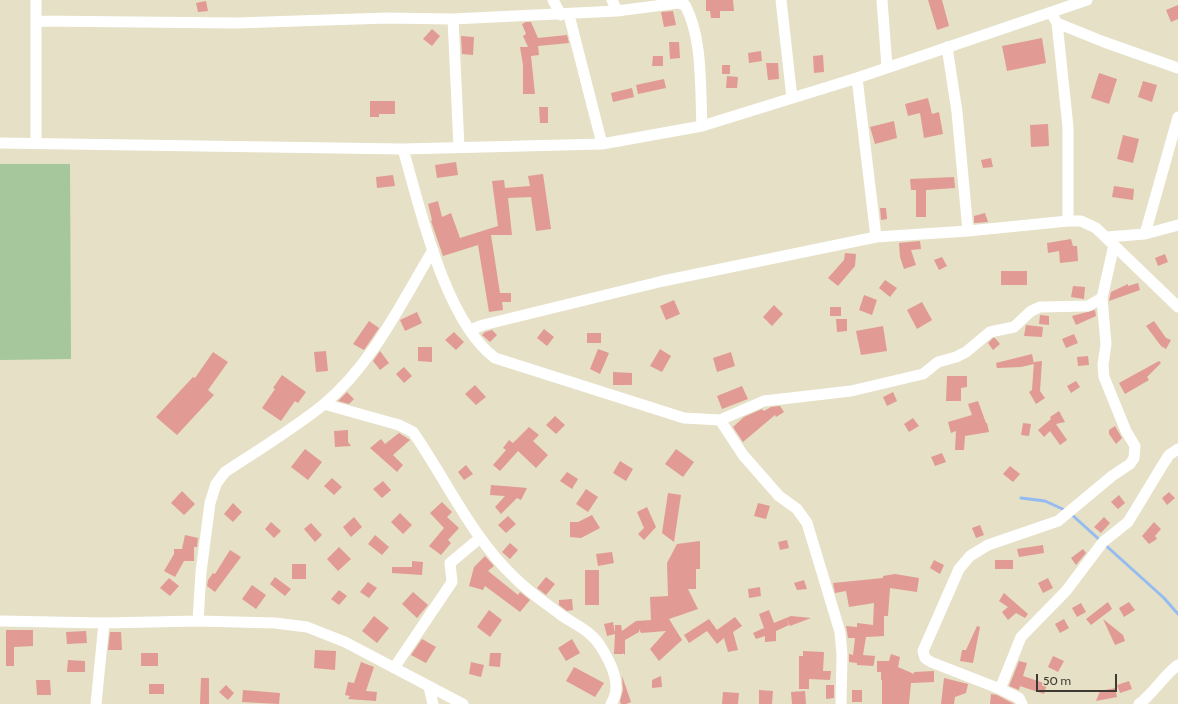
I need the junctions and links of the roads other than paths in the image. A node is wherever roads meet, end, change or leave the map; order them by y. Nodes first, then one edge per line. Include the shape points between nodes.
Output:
1 (36, 0) edge
2 (552, 0) edge
3 (612, 0) edge
4 (781, 0) edge
5 (882, 0) edge
6 (1086, 0) edge
7 (617, 11) junction
8 (1050, 13) junction
9 (565, 15) junction
10 (453, 19) junction
11 (36, 21) junction
12 (1057, 23) junction
13 (947, 47) junction
14 (887, 67) junction
15 (1178, 68) edge
16 (857, 78) junction
17 (792, 98) junction
18 (1178, 117) edge
19 (702, 126) junction
20 (0, 143) edge
21 (36, 143) junction
22 (602, 144) junction
23 (458, 147) junction
24 (402, 149) junction
25 (1068, 221) junction
26 (1178, 224) edge
27 (968, 231) junction
28 (1145, 234) junction
29 (876, 237) junction
30 (1110, 241) junction
31 (433, 250) junction
32 (1102, 298) junction
33 (1177, 304) edge
34 (470, 330) junction
35 (324, 404) junction
36 (720, 420) junction
37 (1178, 449) edge
38 (480, 538) junction
39 (0, 621) edge
40 (198, 621) junction
41 (104, 623) junction
42 (1178, 665) edge
43 (394, 668) junction
44 (429, 687) junction
45 (1000, 689) junction
46 (96, 704) edge
47 (433, 704) edge
48 (463, 704) edge
49 (611, 704) edge
50 (841, 704) edge
51 (1022, 704) edge
52 (1139, 704) edge

1 - 11 street
2 - 9 street
3 - 7 street
4 - 17 street
5 - 14 street
6 - 8 street
7 - 9 street
7 - 19 street via 666,4 685,5 697,43
8 - 12 street
8 - 13 street
9 - 10 street
9 - 22 street
10 - 11 street via 387,18 236,23
10 - 23 street
11 - 21 street
12 - 15 street
12 - 25 street via 1068,127
13 - 14 street
13 - 27 street via 957,112
14 - 16 street
16 - 17 street
16 - 29 street
17 - 19 street
18 - 28 street
19 - 22 street
20 - 21 street
21 - 24 street
22 - 23 street
23 - 24 street
24 - 31 street
25 - 27 street
25 - 30 street via 1086,223
26 - 28 street
27 - 29 street
28 - 30 street
29 - 34 street via 663,281
30 - 32 street
30 - 33 street
31 - 34 street via 458,312
31 - 35 street via 373,350
32 - 36 street via 1088,306 1040,307 1030,311 1014,327 990,332 966,352 938,362 924,374 851,391 764,401
32 - 45 street via 1106,344 1104,377 1126,431 1135,446 1134,458 1130,464 1058,521 988,545 970,556 959,569 923,651 925,658 931,662
34 - 36 street via 486,351 495,358 684,418
35 - 38 street via 399,425 413,432
35 - 40 street via 225,472 216,484 210,503
36 - 50 street via 743,455 779,496 797,509 807,523 840,632
37 - 45 street via 1169,455 1128,522 1103,542 1066,591 1020,637
38 - 43 street via 450,563 452,582
38 - 49 street via 516,580 586,630 601,647 615,676 616,694
39 - 41 street
40 - 41 street
40 - 43 street via 307,627 345,642
41 - 46 street
42 - 52 street via 1148,698
43 - 44 street
44 - 47 street
44 - 48 street
45 - 51 street via 1019,698

